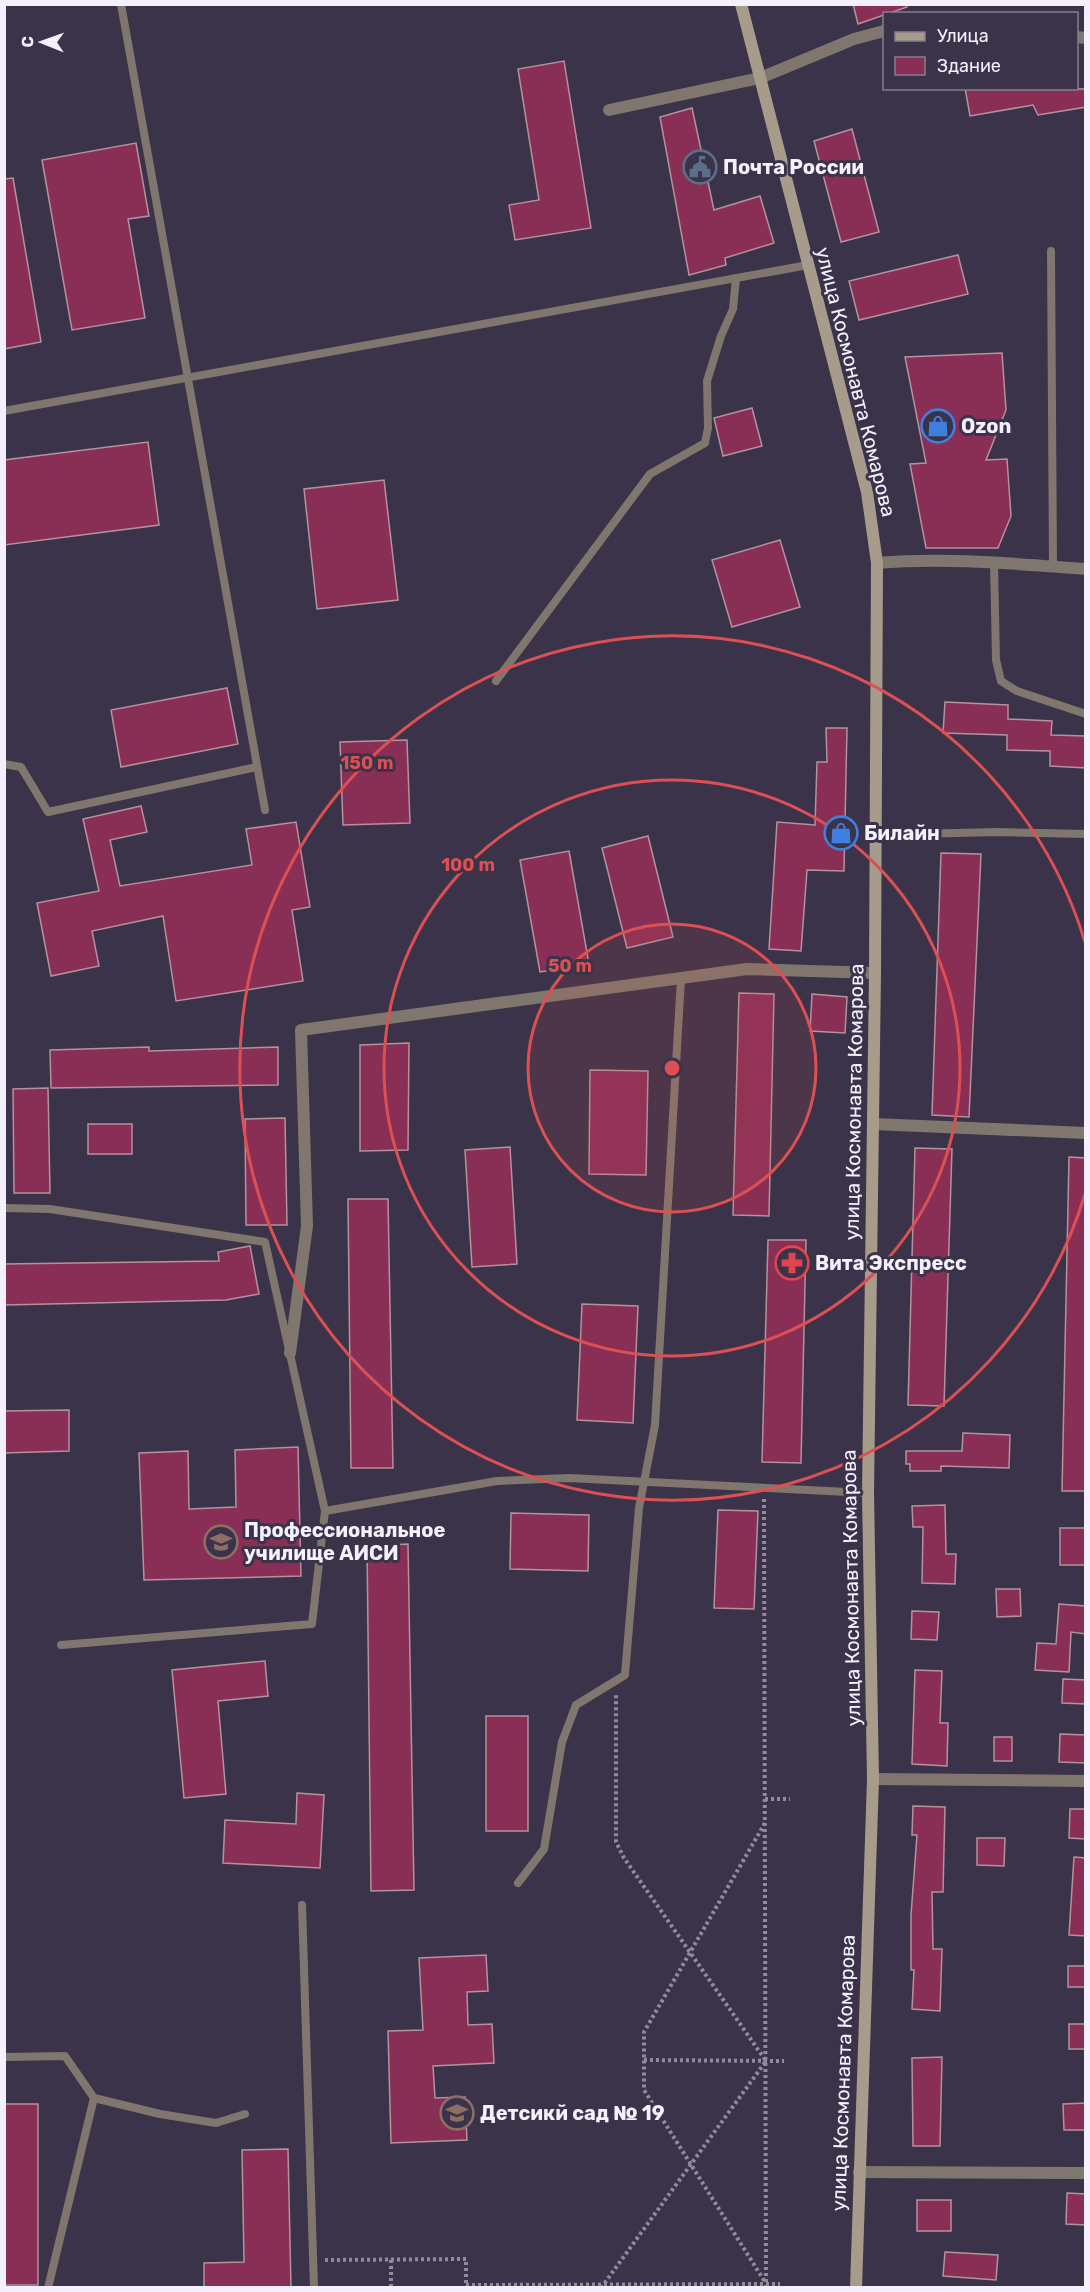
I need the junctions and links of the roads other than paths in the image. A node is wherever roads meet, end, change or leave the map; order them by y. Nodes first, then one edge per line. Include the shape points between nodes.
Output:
1 (121, 4) edge
2 (741, 4) edge
3 (883, 32) edge
4 (760, 78) junction
5 (609, 110) dead end
6 (1051, 251) dead end
7 (808, 266) junction
8 (736, 278) junction
9 (186, 378) junction
10 (4, 411) edge
11 (994, 562) junction
12 (877, 563) junction
13 (1053, 567) junction
14 (1086, 569) edge
15 (496, 681) dead end
16 (1086, 714) edge
17 (4, 764) edge
18 (257, 767) junction
19 (265, 810) dead end
20 (1086, 834) edge
21 (876, 835) junction
22 (875, 973) junction
23 (681, 979) junction
24 (873, 1124) junction
25 (1086, 1133) edge
26 (4, 1208) edge
27 (290, 1353) junction
28 (645, 1482) junction
29 (868, 1493) junction
30 (326, 1511) junction
31 (61, 1645) dead end
32 (873, 1779) junction
33 (1086, 1781) edge
34 (518, 1883) dead end
35 (302, 1905) dead end
36 (4, 2057) edge
37 (94, 2098) junction
38 (245, 2114) dead end
39 (859, 2172) junction
40 (1086, 2174) edge
41 (48, 2288) edge
42 (314, 2288) edge
43 (856, 2288) edge

1 - 9 lane
2 - 4 main road, улица Космонавта Комарова
3 - 4 street via 854,39
4 - 5 street
4 - 7 main road, улица Космонавта Комарова
6 - 13 lane
7 - 8 lane
7 - 12 main road, улица Космонавта Комарова via 867,492
8 - 9 lane
8 - 15 lane via 733,309 707,381 705,443 650,474
9 - 10 lane
9 - 18 lane
11 - 12 street via 922,559
11 - 13 street
11 - 16 lane via 1000,681 1017,691
12 - 21 main road, улица Космонавта Комарова
13 - 14 street
17 - 18 lane via 21,767 48,812
18 - 19 lane
20 - 21 lane
21 - 22 main road, улица Космонавта Комарова
22 - 23 street via 747,969
22 - 24 main road, улица Космонавта Комарова
23 - 27 street via 302,1030 307,1226
23 - 28 lane via 656,1425
24 - 25 street
24 - 29 main road, улица Космонавта Комарова
26 - 27 lane via 50,1209 265,1242
27 - 30 lane
28 - 29 lane
28 - 30 lane via 569,1478 497,1481
28 - 34 lane via 636,1540 626,1676 576,1705 562,1742 544,1849
29 - 32 main road, улица Космонавта Комарова
30 - 31 lane via 312,1624
32 - 33 street
32 - 39 main road, улица Космонавта Комарова
35 - 42 lane
36 - 37 lane via 64,2056
37 - 38 lane via 216,2123
37 - 41 lane
39 - 40 street
39 - 43 main road, улица Космонавта Комарова

